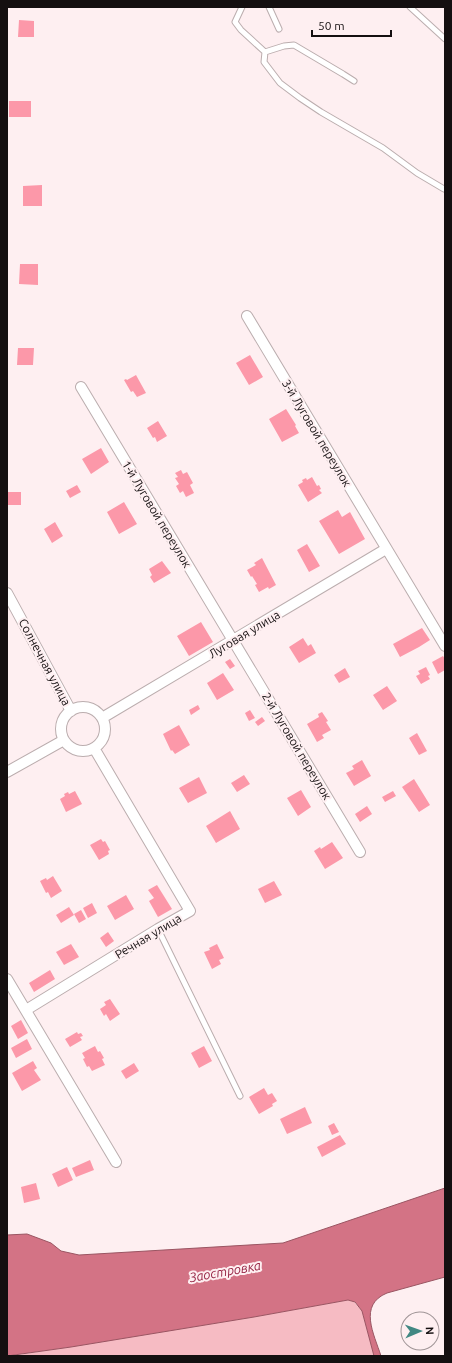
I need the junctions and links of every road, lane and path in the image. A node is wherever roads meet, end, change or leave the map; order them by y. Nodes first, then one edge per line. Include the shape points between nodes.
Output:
1 (242, 7) edge
2 (269, 7) edge
3 (410, 7) edge
4 (278, 29) dead end
5 (445, 39) edge
6 (265, 52) junction
7 (354, 81) dead end
8 (444, 189) dead end
9 (247, 316) dead end
10 (81, 387) dead end
11 (386, 549) junction
12 (7, 593) edge
13 (233, 641) junction
14 (445, 646) edge
15 (71, 711) junction
16 (102, 718) junction
17 (64, 740) junction
18 (94, 748) junction
19 (7, 772) edge
20 (360, 852) dead end
21 (158, 929) junction
22 (7, 979) edge
23 (26, 1010) junction
24 (240, 1096) dead end
25 (116, 1162) dead end

1 - 6 lane via 235,22
2 - 4 lane
3 - 5 lane
6 - 7 lane via 294,45
6 - 8 lane via 264,62 280,83 295,95 383,148
9 - 11 street, 3-й Луговой переулок
10 - 13 street, 1-й Луговой переулок
11 - 13 street, Луговая улица
11 - 14 street, 3-й Луговой переулок
12 - 15 street, Солнечная улица
13 - 16 street, Луговая улица
13 - 20 street, 2-й Луговой переулок
15 - 16 street via 84,707 97,712
15 - 17 street via 61,724
16 - 18 street via 105,731 100,744
17 - 18 street via 68,746 81,751
17 - 19 street
18 - 21 street, Речная улица via 190,911
21 - 23 street, Речная улица
21 - 24 lane
22 - 23 street
23 - 25 street

